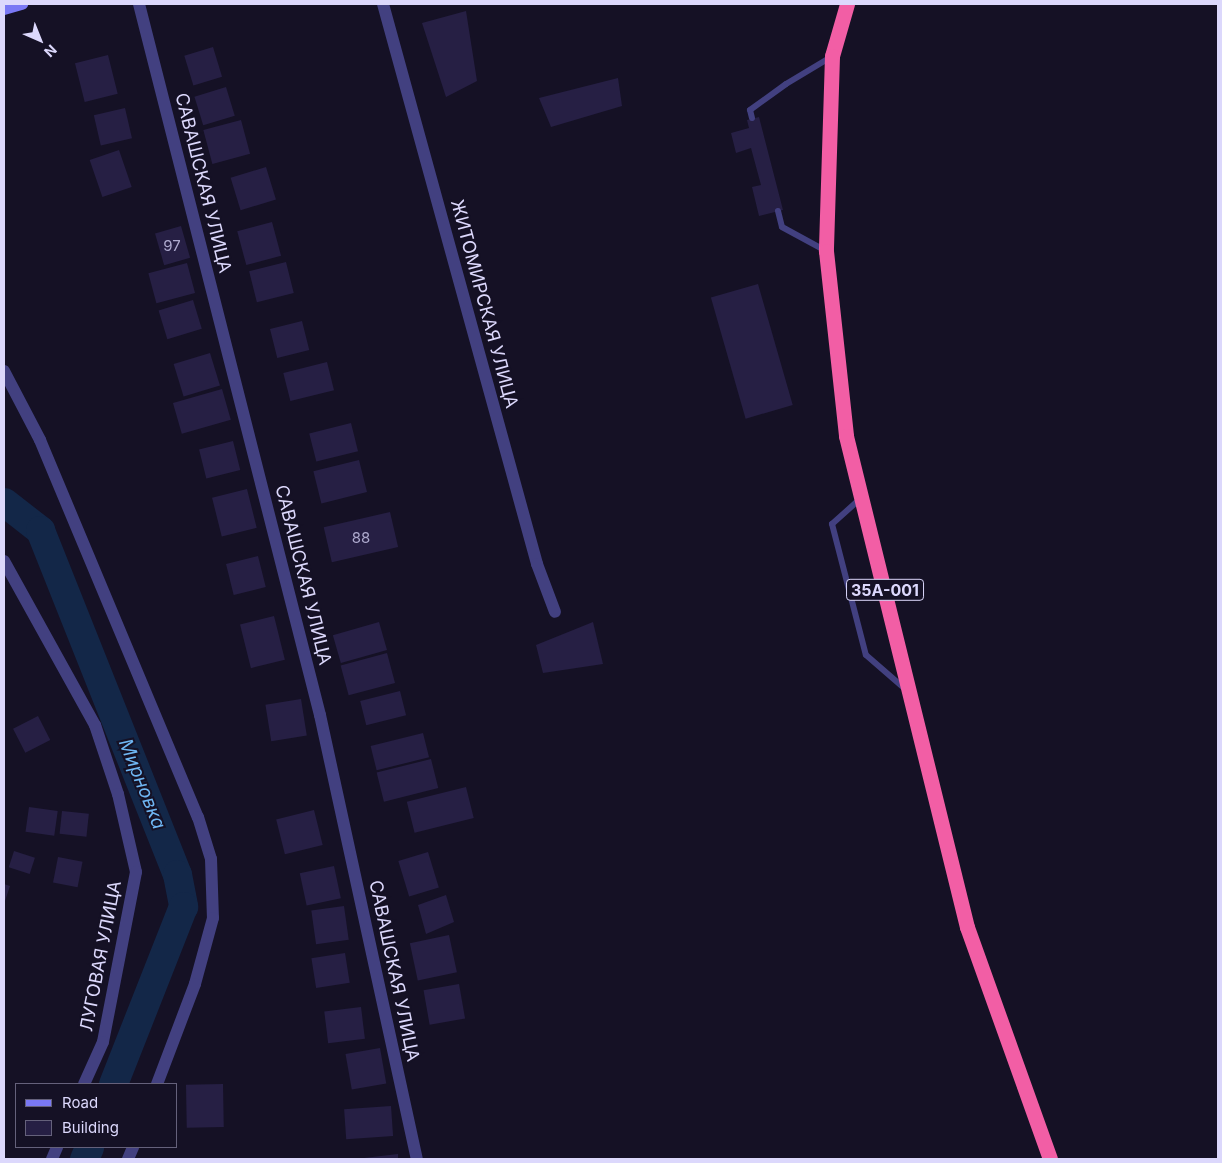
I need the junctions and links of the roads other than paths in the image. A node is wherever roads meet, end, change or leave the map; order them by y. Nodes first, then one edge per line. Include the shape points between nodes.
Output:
1 (22, 4) edge
2 (140, 4) edge
3 (383, 4) edge
4 (847, 4) edge
5 (4, 9) edge
6 (832, 56) junction
7 (752, 118) dead end
8 (778, 211) dead end
9 (826, 251) junction
10 (4, 371) edge
11 (862, 497) junction
12 (4, 561) edge
13 (555, 612) dead end
14 (911, 693) junction
15 (84, 1083) edge
16 (157, 1083) edge
17 (417, 1159) edge
18 (1050, 1159) edge

1 - 5 main road
2 - 17 street, САВАШСКАЯ УЛИЦА via 320,715
3 - 13 street, ЖИТОМИРСКАЯ УЛИЦА via 537,564
4 - 6 highway, 35А-001
6 - 7 lane via 750,110
6 - 9 highway, 35А-001
8 - 9 lane via 782,227
9 - 11 highway, 35А-001 via 846,436
10 - 16 street via 44,450 198,817 210,860 213,918 195,984
11 - 14 highway, 35А-001
11 - 14 lane via 832,524 866,655
12 - 15 street, ЛУГОВАЯ УЛИЦА via 95,725 118,794 136,872 103,1042
14 - 18 highway, 35А-001 via 966,927

